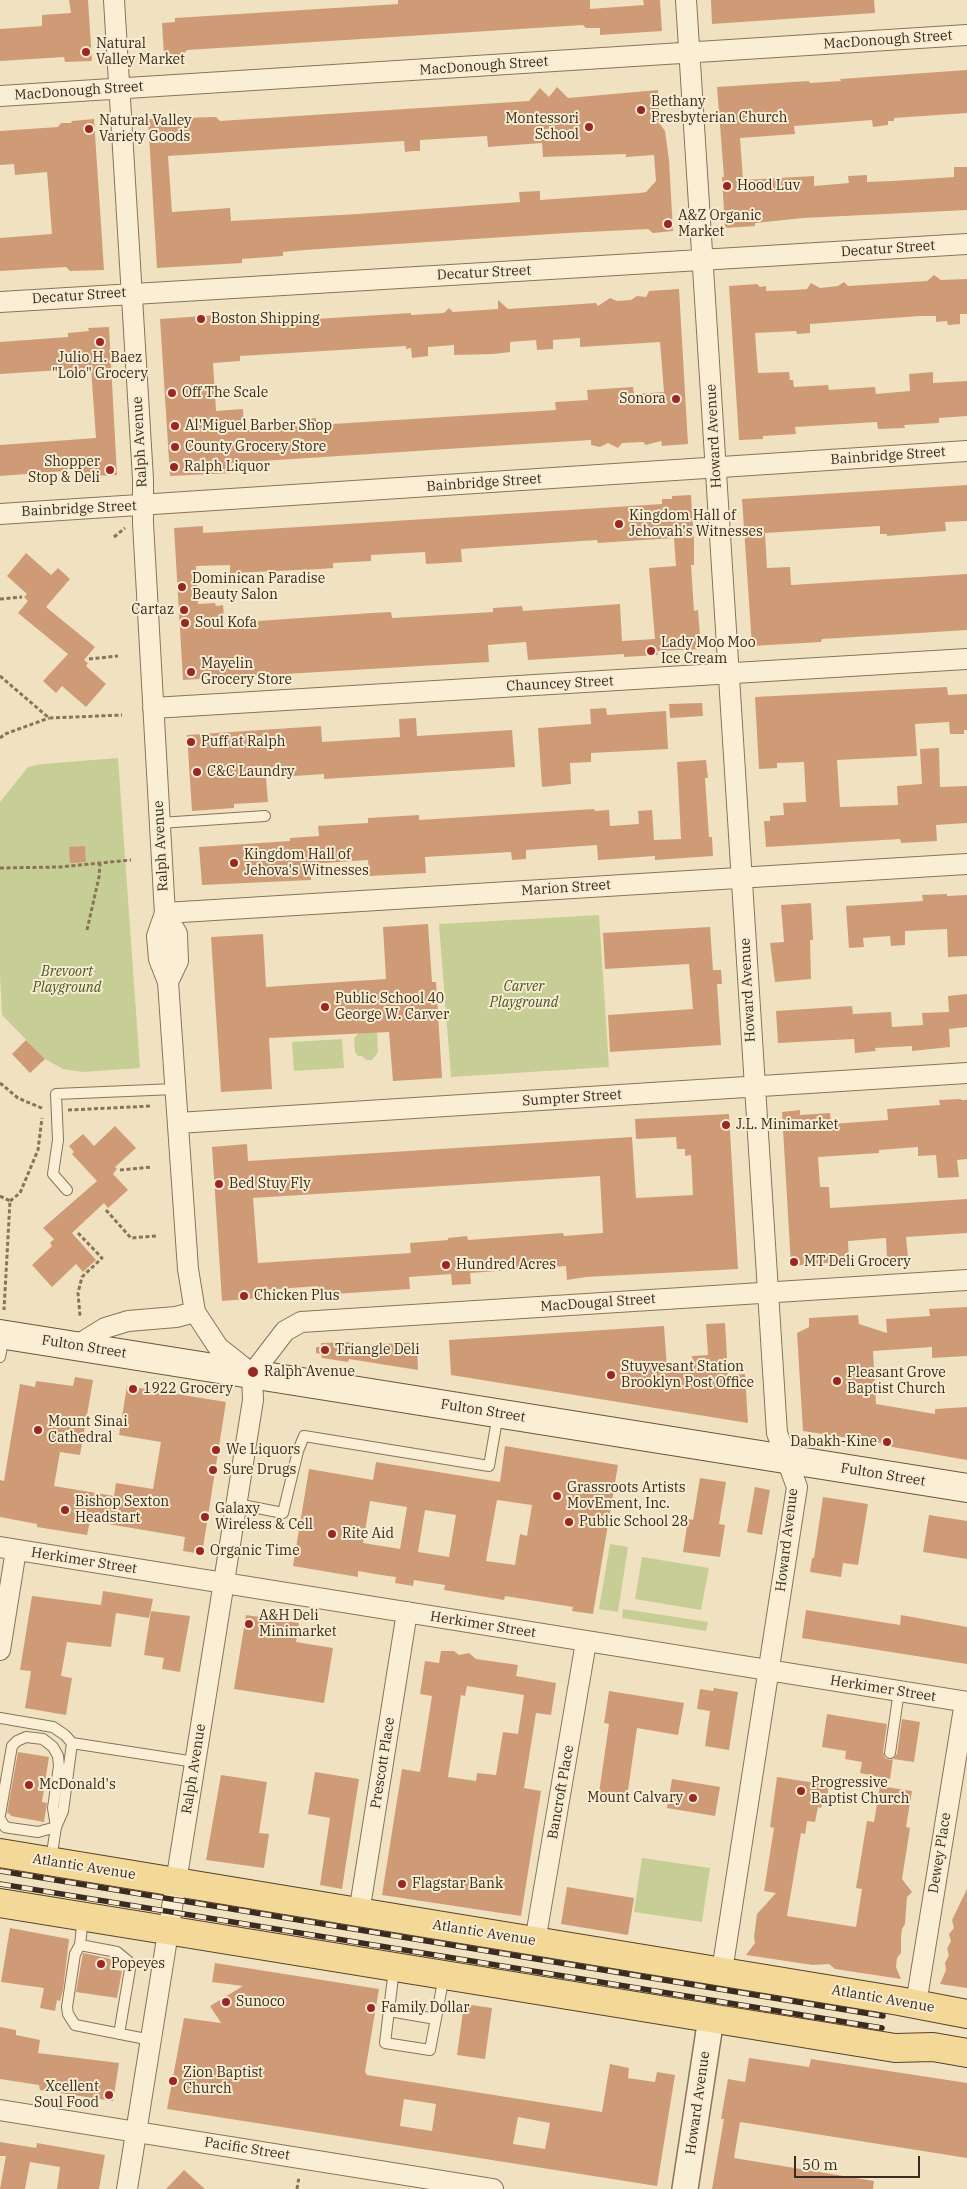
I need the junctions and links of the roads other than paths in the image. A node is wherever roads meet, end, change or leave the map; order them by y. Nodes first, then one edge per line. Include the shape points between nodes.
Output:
1 (114, 0) edge
2 (686, 0) edge
3 (967, 35) edge
4 (690, 53) junction
5 (120, 89) junction
6 (0, 96) edge
7 (967, 244) edge
8 (703, 261) junction
9 (132, 293) junction
10 (0, 302) edge
11 (967, 451) edge
12 (716, 467) junction
13 (143, 505) junction
14 (0, 514) edge
15 (967, 659) edge
16 (728, 674) junction
17 (153, 708) junction
18 (265, 816) dead end
19 (160, 823) junction
20 (967, 864) edge
21 (742, 877) junction
22 (165, 913) junction
23 (967, 1073) edge
24 (754, 1086) junction
25 (175, 1089) junction
26 (178, 1123) junction
27 (66, 1190) dead end
28 (967, 1280) edge
29 (767, 1293) junction
30 (195, 1312) junction
31 (2, 1334) edge
32 (76, 1346) junction
33 (252, 1374) junction
34 (498, 1413) junction
35 (787, 1460) junction
36 (967, 1488) edge
37 (236, 1504) junction
38 (8, 1548) edge
39 (224, 1583) junction
40 (407, 1612) junction
41 (586, 1642) junction
42 (0, 1650) edge
43 (769, 1670) junction
44 (899, 1691) junction
45 (966, 1702) edge
46 (0, 1718) edge
47 (72, 1742) junction
48 (890, 1753) dead end
49 (195, 1762) junction
50 (0, 1815) edge
51 (0, 1819) edge
52 (56, 1827) junction
53 (0, 1854) edge
54 (50, 1861) junction
55 (176, 1882) junction
56 (0, 1903) edge
57 (359, 1913) junction
58 (84, 1917) junction
59 (168, 1930) junction
60 (535, 1942) junction
61 (80, 1945) junction
62 (395, 1967) junction
63 (722, 1971) junction
64 (444, 1974) junction
65 (916, 2004) junction
66 (389, 2011) junction
67 (967, 2014) edge
68 (711, 2018) junction
69 (436, 2019) junction
70 (119, 2034) junction
71 (151, 2040) junction
72 (967, 2053) edge
73 (0, 2110) edge
74 (136, 2132) junction
75 (126, 2189) edge
76 (493, 2189) edge
77 (685, 2189) edge

1 - 5 street, Ralph Avenue
2 - 4 street, Howard Avenue
3 - 4 street, MacDonough Street
4 - 5 street, MacDonough Street
4 - 8 street, Howard Avenue
5 - 6 street, MacDonough Street
5 - 9 street, Ralph Avenue
7 - 8 street, Decatur Street
8 - 9 street, Decatur Street
8 - 12 street, Howard Avenue
9 - 10 street, Decatur Street
9 - 13 street, Ralph Avenue
11 - 12 street, Bainbridge Street
12 - 13 street, Bainbridge Street
12 - 16 street, Howard Avenue
13 - 14 street, Bainbridge Street
13 - 17 street, Ralph Avenue
15 - 16 street, Chauncey Street
16 - 17 street, Chauncey Street
16 - 21 street, Howard Avenue
17 - 19 street, Ralph Avenue
18 - 19 lane
19 - 22 street, Ralph Avenue
20 - 21 street, Marion Street
21 - 22 street, Marion Street
21 - 24 street, Howard Avenue
22 - 25 street, Ralph Avenue via 157,936 159,959 168,982
23 - 24 street, Sumpter Street
24 - 26 street, Sumpter Street
24 - 29 street, Howard Avenue
25 - 26 street, Ralph Avenue
25 - 27 lane via 56,1094 58,1140 53,1174
26 - 30 street, Ralph Avenue via 188,1269
28 - 29 street, MacDougal Street
29 - 33 street, MacDougal Street via 301,1322 285,1331
29 - 35 street, Howard Avenue via 777,1433
30 - 32 street via 128,1321 105,1328
30 - 33 street, Ralph Avenue via 218,1347
31 - 32 main road, Fulton Street
32 - 33 main road, Fulton Street
33 - 34 main road, Fulton Street
33 - 37 street, Ralph Avenue via 253,1400
34 - 35 main road, Fulton Street
34 - 37 lane via 489,1466 304,1436 283,1513
35 - 36 main road, Fulton Street
35 - 43 street, Howard Avenue via 797,1487
37 - 39 street, Ralph Avenue
38 - 39 street, Herkimer Street
38 - 42 street
39 - 40 street, Herkimer Street
39 - 49 street, Ralph Avenue
40 - 41 street, Herkimer Street
40 - 57 street, Prescott Place
41 - 43 street, Herkimer Street
41 - 60 street, Bancroft Place
43 - 44 street, Herkimer Street
43 - 63 street, Howard Avenue
44 - 45 street, Herkimer Street
44 - 48 lane
45 - 65 street, Dewey Place
46 - 47 lane via 53,1727
47 - 49 lane
47 - 52 lane via 62,1811
49 - 55 street, Ralph Avenue
50 - 52 lane via 12,1746 21,1738 39,1737 49,1743 58,1756 53,1808
51 - 52 lane via 5,1827 10,1828 38,1832
52 - 54 lane
53 - 54 main road, Atlantic Avenue
54 - 55 main road, Atlantic Avenue
55 - 57 main road, Atlantic Avenue
55 - 59 street, Ralph Avenue
56 - 58 main road
57 - 60 main road, Atlantic Avenue
58 - 59 main road
58 - 61 lane
59 - 62 main road
59 - 71 street, Ralph Avenue
60 - 63 main road, Atlantic Avenue
61 - 70 lane via 117,1952 128,1961 130,1970
61 - 70 lane via 75,1954 68,2014 75,2026
62 - 64 main road
62 - 66 lane
63 - 65 main road, Atlantic Avenue
64 - 68 main road
64 - 69 lane
65 - 67 main road, Atlantic Avenue
66 - 69 lane
66 - 69 lane via 385,2043 430,2050
68 - 72 main road via 895,2048 933,2047
68 - 77 street, Howard Avenue
70 - 71 lane
71 - 74 street, Ralph Avenue
73 - 74 street, Pacific Street
74 - 75 street, Ralph Avenue
74 - 76 street, Pacific Street

